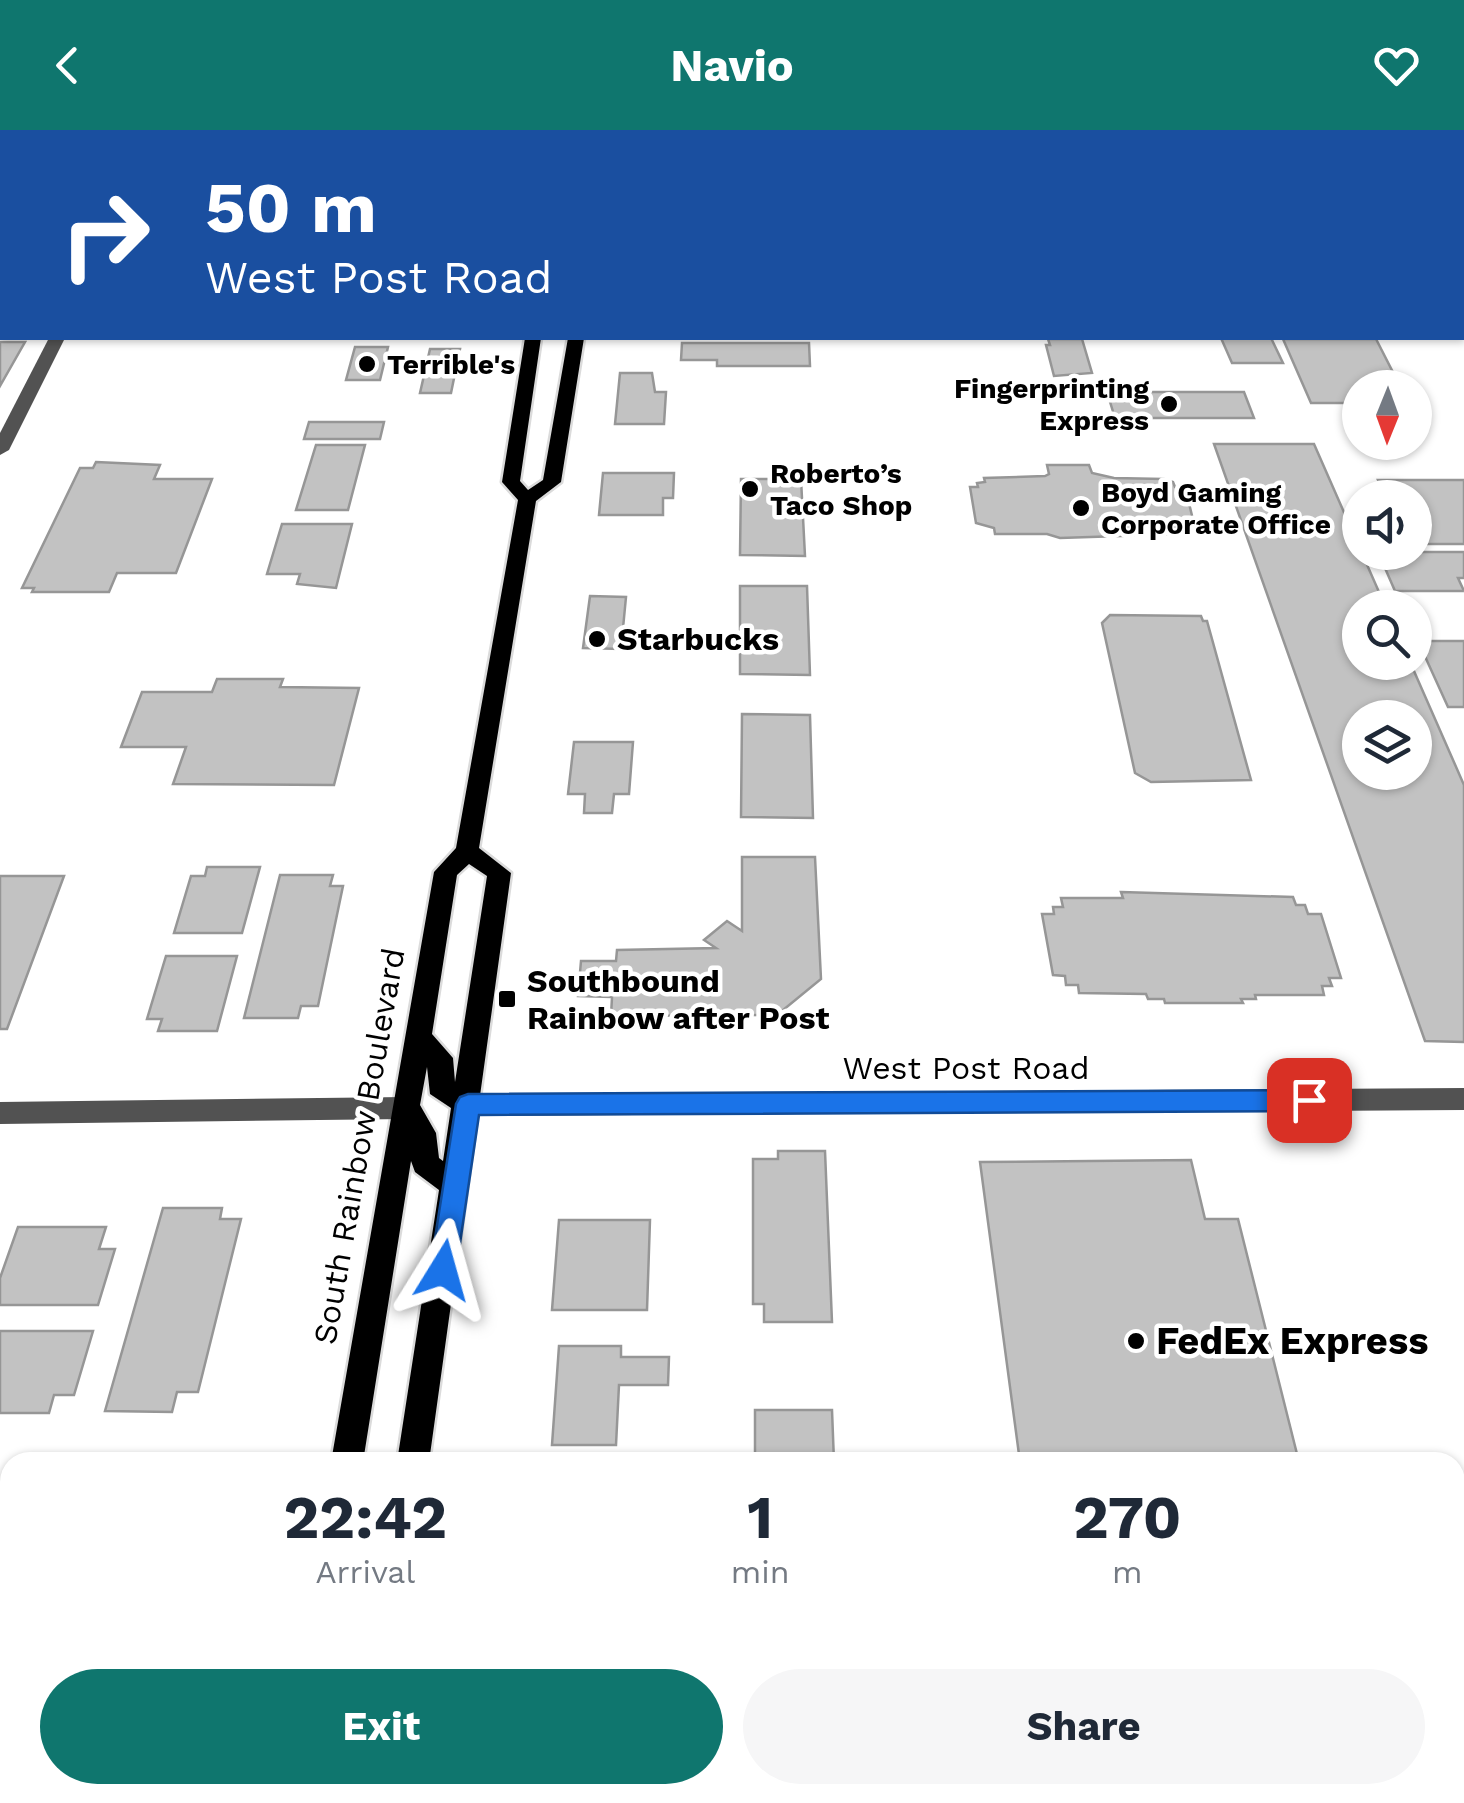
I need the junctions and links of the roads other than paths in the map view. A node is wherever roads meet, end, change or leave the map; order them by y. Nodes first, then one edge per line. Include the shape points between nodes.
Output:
1 (56, 340) edge
2 (534, 340) edge
3 (576, 340) edge
4 (0, 450) edge
5 (527, 499) junction
6 (467, 850) junction
7 (418, 1037) junction
8 (1464, 1100) edge
9 (468, 1104) junction
10 (406, 1108) junction
11 (0, 1113) edge
12 (455, 1187) junction
13 (349, 1452) edge
14 (415, 1452) edge

1 - 4 street
2 - 5 main road, South Rainbow Boulevard via 511,482
3 - 5 main road, South Rainbow Boulevard via 552,482
5 - 6 main road, South Rainbow Boulevard
6 - 7 main road, South Rainbow Boulevard via 446,872
6 - 9 main road via 499,872
7 - 9 main road via 440,1058 439,1086
7 - 10 main road, South Rainbow Boulevard
8 - 9 street, West Post Road
9 - 12 main road
10 - 11 street
10 - 12 main road via 421,1123 425,1163
10 - 13 main road, South Rainbow Boulevard
12 - 14 main road

